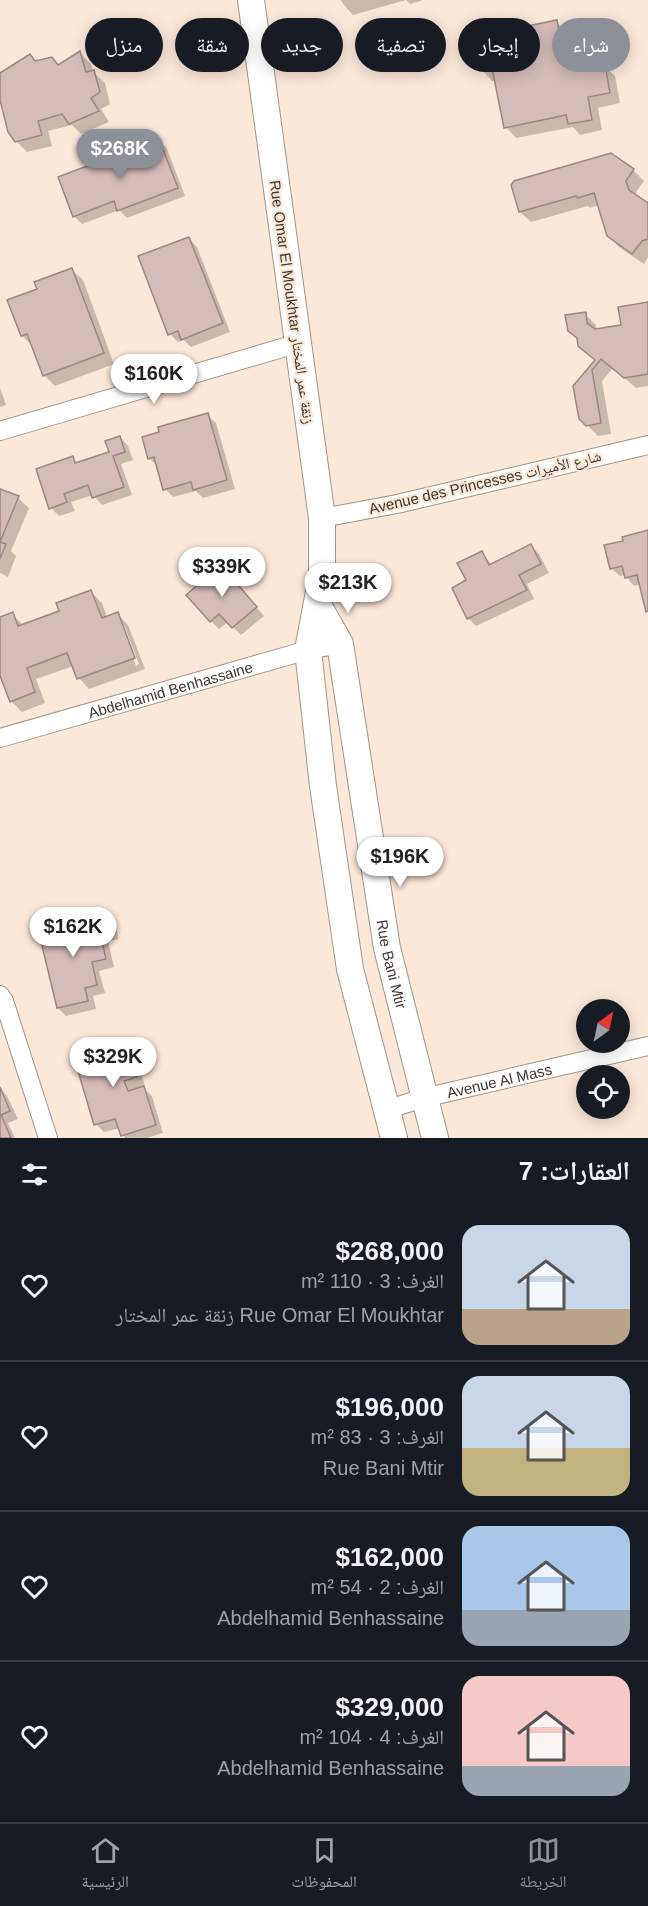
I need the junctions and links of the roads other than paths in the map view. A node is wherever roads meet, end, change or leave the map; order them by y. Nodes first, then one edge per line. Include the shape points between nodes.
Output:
1 (251, 0) edge
2 (298, 343) junction
3 (0, 431) edge
4 (648, 445) edge
5 (322, 518) junction
6 (318, 605) junction
7 (340, 644) junction
8 (308, 650) junction
9 (0, 738) edge
10 (0, 995) edge
11 (648, 1046) edge
12 (423, 1098) junction
13 (386, 1110) junction
14 (48, 1138) edge
15 (394, 1138) edge
16 (435, 1138) edge

1 - 2 street, Rue Omar El Moukhtar زنقة عمر المختار
2 - 3 street
2 - 5 street, Rue Omar El Moukhtar زنقة عمر المختار
4 - 5 street, Avenue des Princesses شارع الأميرات
5 - 6 street, Rue Omar El Moukhtar زنقة عمر المختار via 323,565
6 - 7 street
6 - 8 street, Rue Omar El Moukhtar زنقة عمر المختار
7 - 8 street, Abdelhamid Benhassaine
7 - 12 street, Rue Bani Mtir via 387,948
8 - 9 street, Abdelhamid Benhassaine
8 - 13 street via 350,969
10 - 14 street
11 - 12 street, Avenue Al Mass
12 - 13 street, Avenue Al Mass
12 - 16 street, Rue Bani Mtir
13 - 15 street

